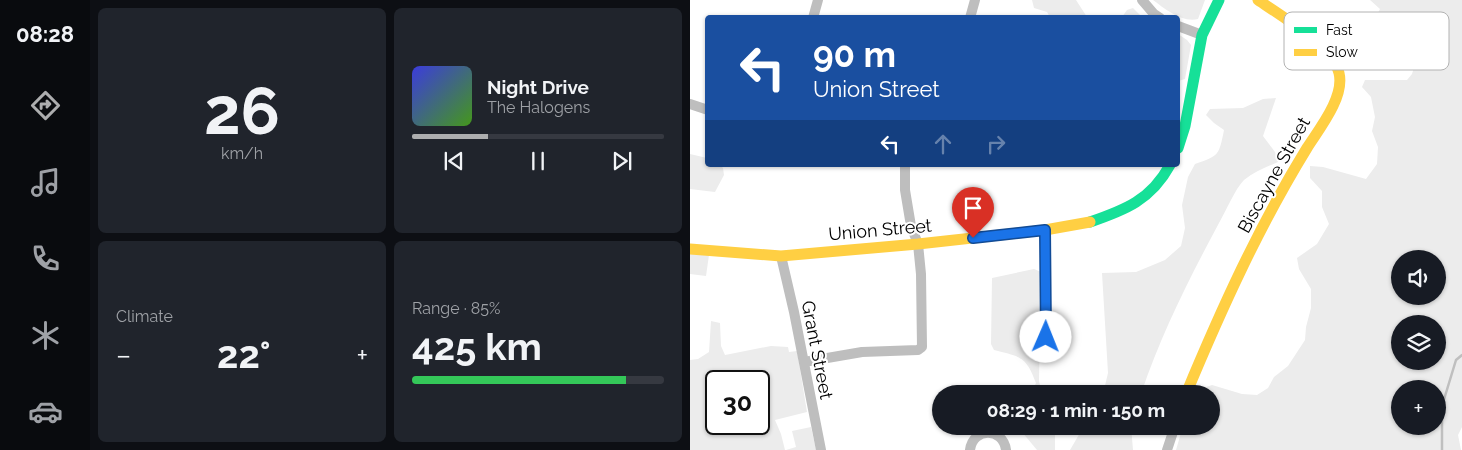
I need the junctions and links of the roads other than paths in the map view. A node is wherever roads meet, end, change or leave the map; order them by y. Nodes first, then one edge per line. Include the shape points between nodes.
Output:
1 (818, 0) edge
2 (974, 0) edge
3 (1142, 0) edge
4 (1219, 0) edge
5 (1258, 0) edge
6 (814, 15) edge
7 (971, 15) edge
8 (1156, 15) edge
9 (1284, 18) edge
10 (1180, 27) edge
11 (1202, 35) junction
12 (1337, 70) edge
13 (690, 104) edge
14 (705, 109) edge
15 (1180, 142) edge
16 (905, 167) edge
17 (1169, 167) edge
18 (1045, 230) junction
19 (918, 244) junction
20 (690, 249) edge
21 (781, 256) junction
22 (1045, 354) dead end
23 (804, 362) junction
24 (1190, 385) edge
25 (1171, 435) edge
26 (821, 450) edge
27 (970, 450) edge
28 (1006, 450) edge
29 (1167, 450) edge

1 - 6 street
2 - 7 street
3 - 8 street
4 - 11 street
5 - 9 street, Biscayne Street
10 - 11 street
11 - 15 street
12 - 24 street, Biscayne Street via 1338,91 1332,108 1293,171 1259,236
13 - 14 street
16 - 19 street via 911,226
17 - 18 street, Union Street via 1152,190 1122,211 1088,223
18 - 19 street, Union Street
18 - 22 street
19 - 21 street, Union Street
19 - 23 street via 920,349 862,352
20 - 21 street, Union Street
21 - 23 street, Grant Street
23 - 26 street, Grant Street
25 - 29 street
27 - 28 street via 972,441 987,432 998,436

